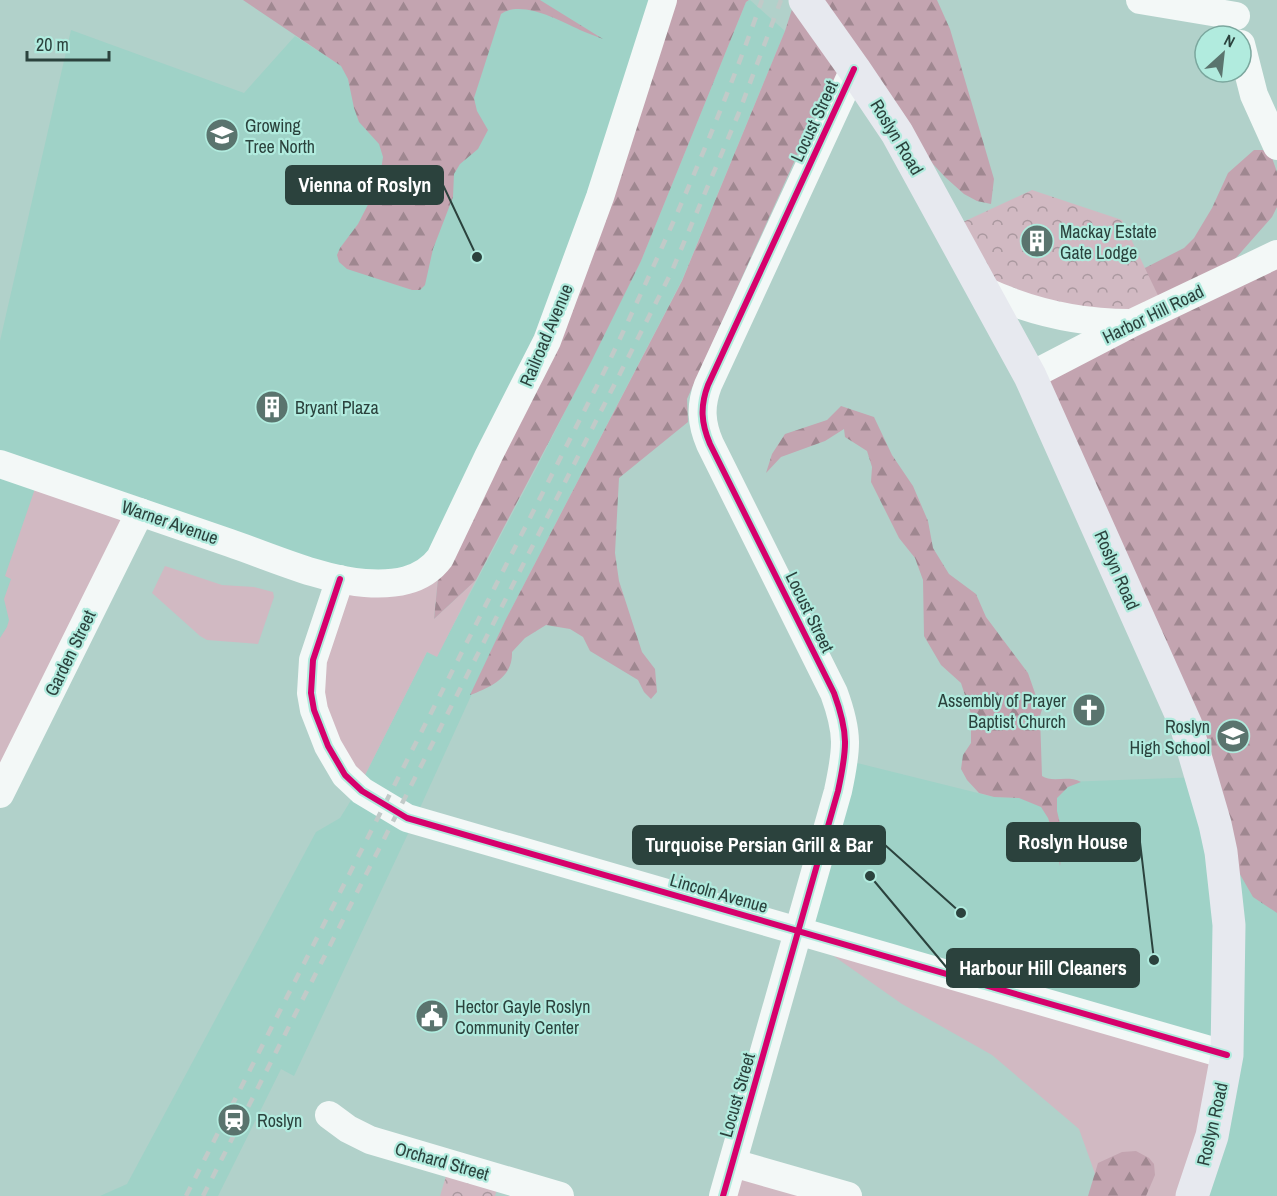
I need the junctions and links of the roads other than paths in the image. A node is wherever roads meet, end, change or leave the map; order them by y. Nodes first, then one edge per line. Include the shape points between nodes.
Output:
1 (663, 0) edge
2 (805, 0) edge
3 (1140, 0) edge
4 (1238, 17) edge
5 (855, 69) junction
6 (1251, 84) edge
7 (1277, 146) edge
8 (1277, 254) edge
9 (985, 291) junction
10 (1132, 323) junction
11 (1030, 376) junction
12 (0, 464) edge
13 (140, 512) junction
14 (340, 579) junction
15 (0, 794) edge
16 (798, 931) junction
17 (1227, 1055) junction
18 (329, 1115) dead end
19 (733, 1163) junction
20 (560, 1196) edge
21 (723, 1196) edge
22 (848, 1196) edge
23 (1192, 1196) edge

1 - 14 street, Railroad Avenue via 600,197 547,341 440,558 433,568 406,582
2 - 5 main road, Roslyn Road
3 - 4 street
5 - 9 main road, Roslyn Road via 897,133
5 - 16 street, Locust Street via 708,385 702,409 710,444 834,693 846,733 838,791
6 - 7 street
8 - 10 street, Harbor Hill Road
9 - 10 street via 1055,315 1102,323
9 - 11 main road, Roslyn Road
10 - 11 street, Harbor Hill Road
11 - 17 main road, Roslyn Road via 1186,725 1215,824 1229,925
12 - 13 street, Warner Avenue
13 - 14 street, Warner Avenue
13 - 15 street, Garden Street
14 - 16 street, Lincoln Avenue via 313,660 310,693 328,746 345,776 358,788 418,823
16 - 17 street, Lincoln Avenue
16 - 19 street, Locust Street
17 - 23 main road, Roslyn Road via 1212,1136
18 - 20 street, Orchard Street via 370,1140
19 - 21 street, Locust Street
19 - 22 street

